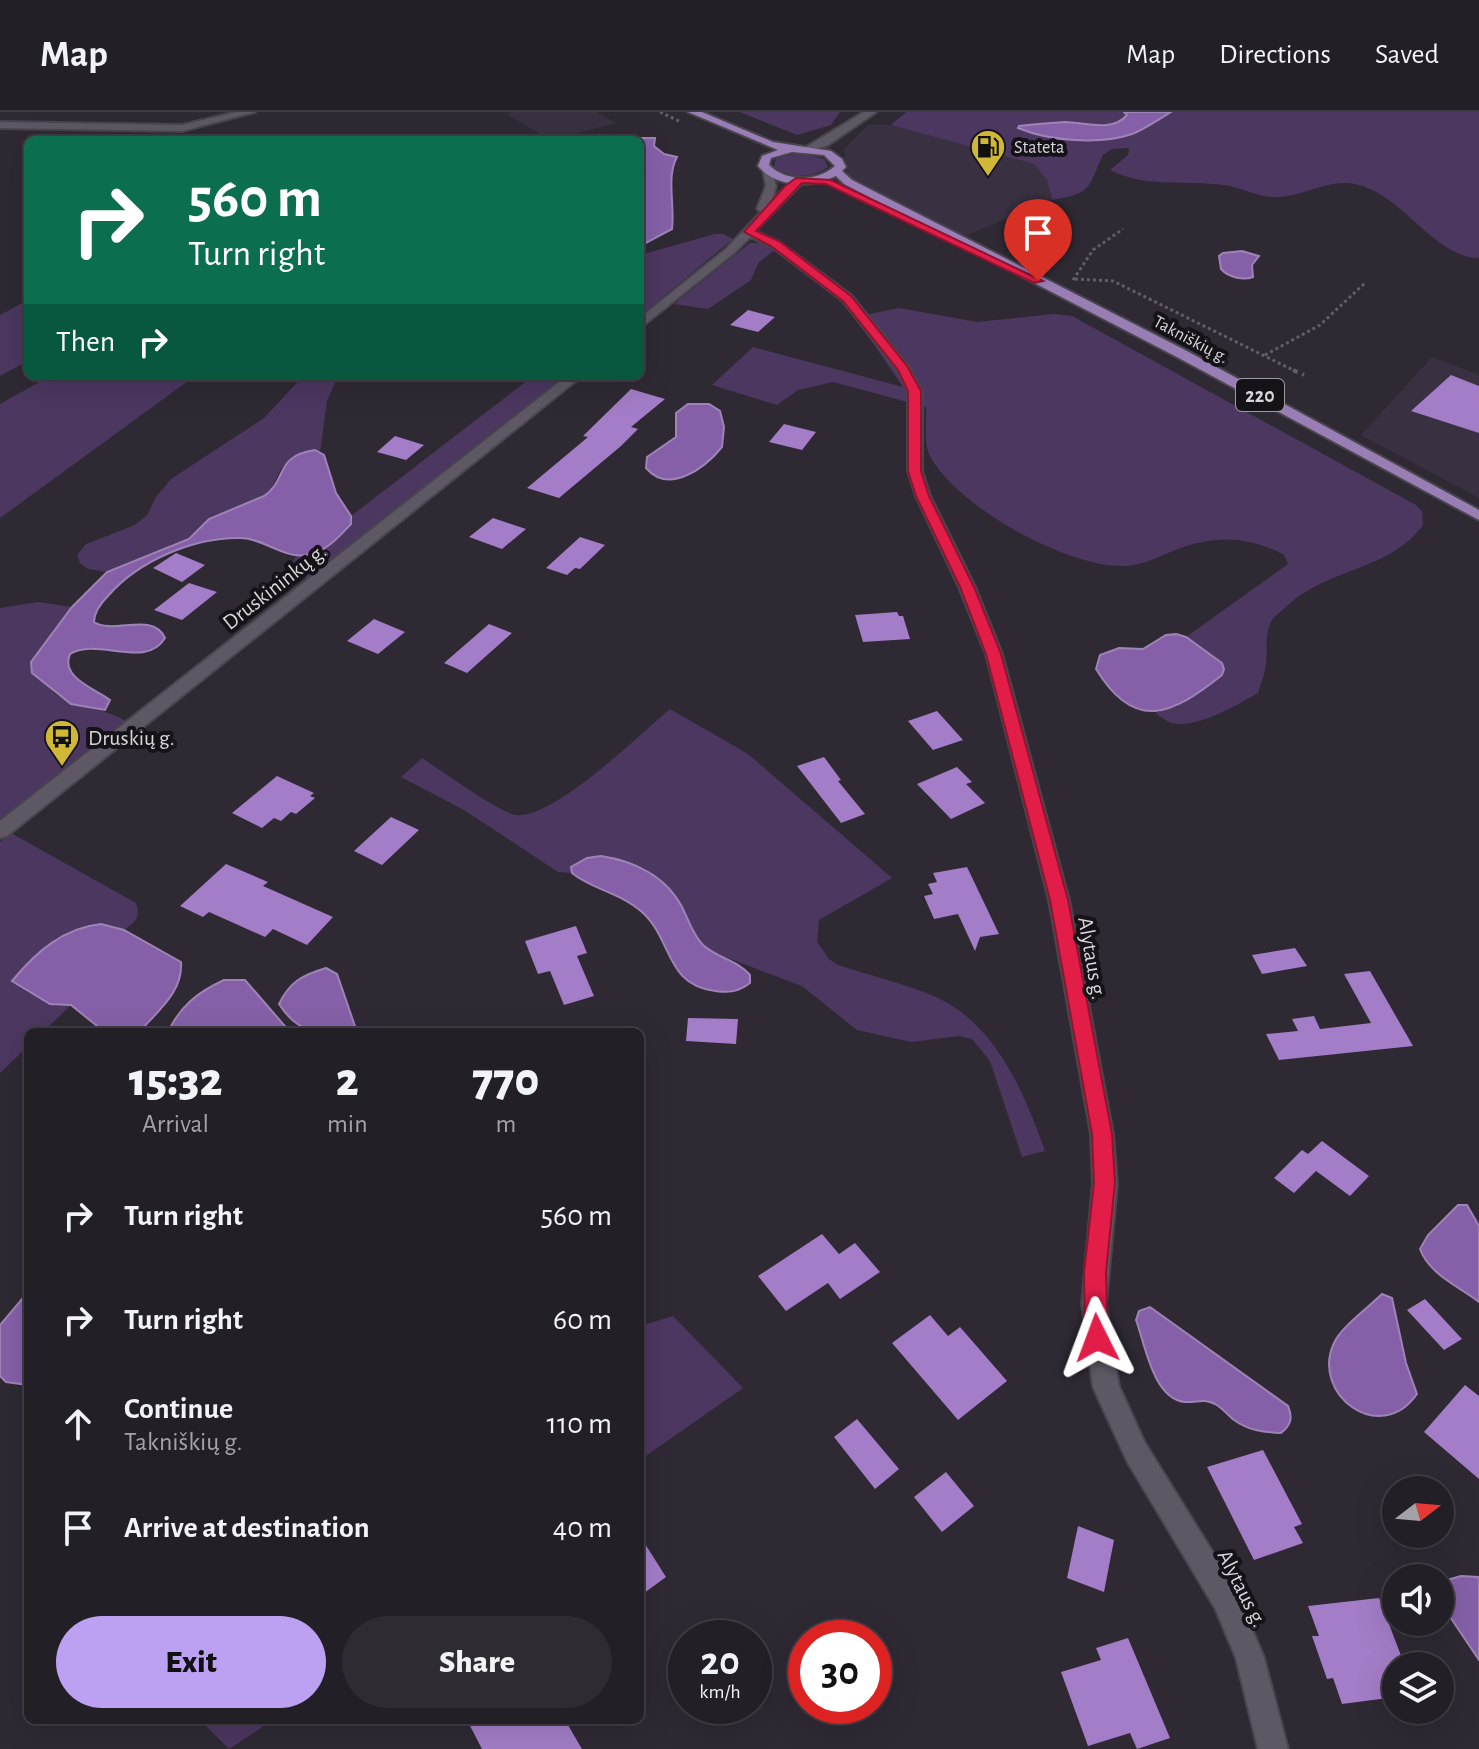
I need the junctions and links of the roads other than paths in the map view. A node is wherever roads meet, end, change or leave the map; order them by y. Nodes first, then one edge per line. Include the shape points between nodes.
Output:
1 (250, 112) edge
2 (693, 112) edge
3 (872, 112) edge
4 (707, 119) junction
5 (0, 125) edge
6 (791, 149) junction
7 (808, 149) junction
8 (767, 156) junction
9 (836, 157) junction
10 (767, 172) junction
11 (837, 172) junction
12 (800, 180) junction
13 (814, 180) junction
14 (754, 226) junction
15 (968, 246) junction
16 (644, 321) edge
17 (570, 380) edge
18 (1479, 516) edge
19 (0, 831) edge
20 (1273, 1749) edge

1 - 5 street via 182,128
2 - 4 main road
3 - 7 street
3 - 9 street
4 - 6 main road
4 - 8 main road
6 - 7 main road
6 - 8 main road
7 - 9 main road
8 - 10 main road
9 - 11 main road via 841,162
10 - 12 main road, 220
10 - 14 street via 771,186
11 - 13 main road, 220
11 - 15 main road, 220
12 - 13 main road, 220
12 - 14 street
13 - 15 main road, 220 via 839,185
14 - 16 street
14 - 20 street, Alytaus g. via 847,298 915,391 915,471 994,654 1059,900 1102,1134 1105,1183 1094,1304 1106,1387 1136,1452 1225,1598 1250,1658
15 - 18 main road, Takniškių g. / 220 via 1310,422
17 - 19 street, Druskininkų g.

